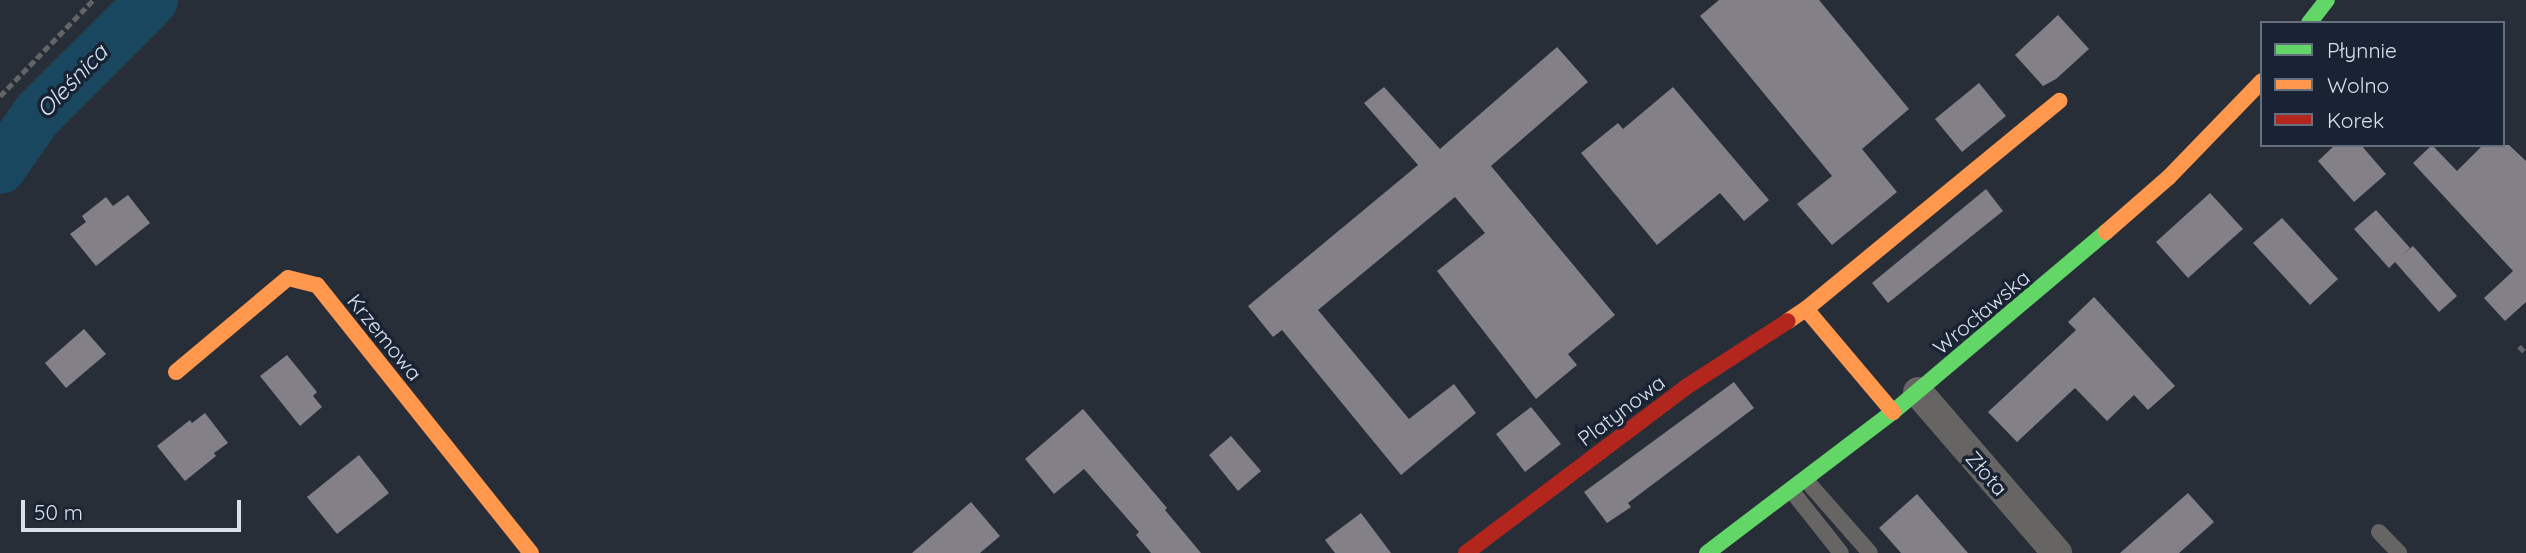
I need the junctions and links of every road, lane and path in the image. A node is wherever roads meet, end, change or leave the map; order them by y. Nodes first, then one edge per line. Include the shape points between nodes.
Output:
1 (93, 0) edge
2 (2328, 0) edge
3 (2311, 21) edge
4 (2260, 83) edge
5 (0, 96) edge
6 (2059, 101) dead end
7 (1806, 309) junction
8 (2519, 346) dead end
9 (2526, 353) edge
10 (176, 372) dead end
11 (1918, 392) junction
12 (1893, 412) junction
13 (1805, 479) junction
14 (1791, 490) junction
15 (2379, 531) dead end
16 (531, 553) edge
17 (1466, 553) edge
18 (1707, 553) edge
19 (1841, 553) edge
20 (1870, 553) edge
21 (2057, 553) edge
22 (2399, 553) edge

1 - 5 path
2 - 3 street
4 - 11 street, Wrocławska via 2168,178
6 - 7 street, Platynowa
7 - 12 street
7 - 17 street, Platynowa via 1686,387
8 - 9 path
10 - 16 street, Krzemowa via 288,278 317,285
11 - 12 street, Wrocławska
11 - 21 street, Złota
12 - 13 street, Wrocławska
13 - 14 street, Wrocławska
13 - 20 lane
14 - 18 street, Wrocławska
14 - 19 lane
15 - 22 lane

